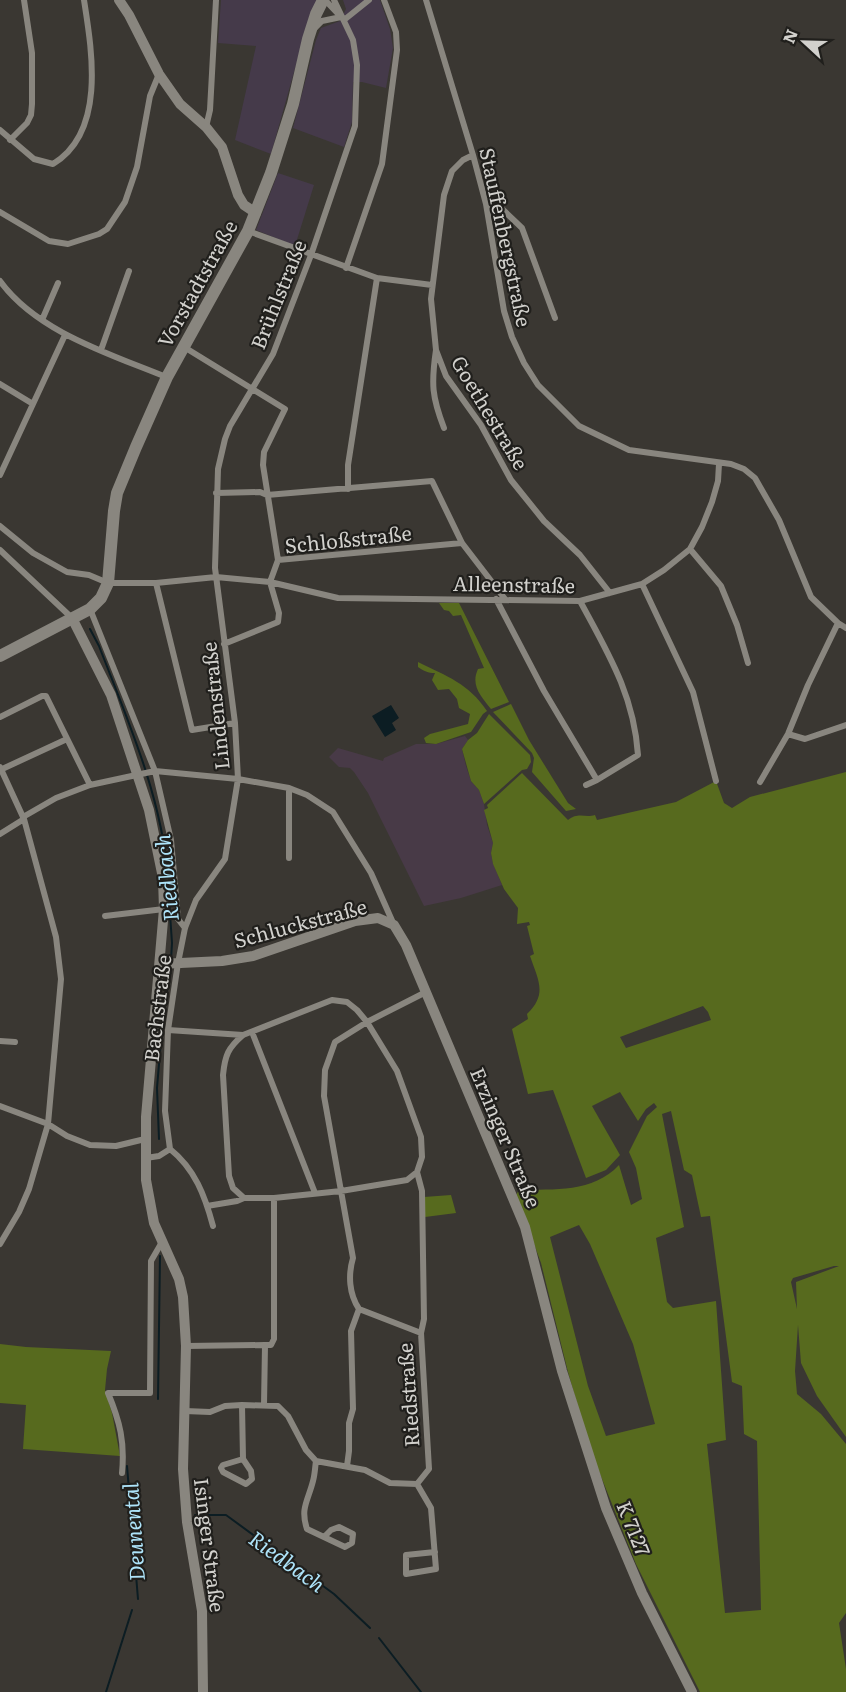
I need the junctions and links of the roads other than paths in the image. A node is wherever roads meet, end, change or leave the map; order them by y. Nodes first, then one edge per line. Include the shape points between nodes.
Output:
1 (24, 0) edge
2 (84, 0) edge
3 (119, 0) edge
4 (216, 0) edge
5 (324, 0) edge
6 (334, 0) edge
7 (369, 0) edge
8 (384, 0) edge
9 (426, 0) edge
10 (343, 19) junction
11 (309, 35) junction
12 (159, 74) junction
13 (206, 127) junction
14 (0, 130) edge
15 (10, 140) junction
16 (473, 155) junction
17 (486, 204) junction
18 (0, 212) edge
19 (256, 213) junction
20 (248, 231) junction
21 (311, 255) junction
22 (346, 268) junction
23 (129, 271) dead end
24 (377, 278) junction
25 (0, 281) edge
26 (58, 283) dead end
27 (432, 285) junction
28 (555, 318) dead end
29 (42, 320) junction
30 (65, 335) junction
31 (183, 347) junction
32 (101, 350) junction
33 (436, 350) junction
34 (167, 377) junction
35 (0, 384) edge
36 (252, 388) junction
37 (33, 404) junction
38 (444, 428) dead end
39 (719, 464) junction
40 (0, 475) edge
41 (348, 489) junction
42 (216, 493) junction
43 (267, 495) junction
44 (0, 526) edge
45 (462, 543) junction
46 (690, 549) junction
47 (0, 550) edge
48 (278, 560) junction
49 (216, 577) junction
50 (270, 582) junction
51 (108, 583) junction
52 (156, 583) junction
53 (642, 584) junction
54 (610, 593) junction
55 (496, 599) junction
56 (505, 599) junction
57 (580, 601) junction
58 (90, 609) junction
59 (72, 618) junction
60 (838, 623) junction
61 (846, 628) edge
62 (224, 644) junction
63 (0, 656) edge
64 (748, 663) dead end
65 (0, 717) edge
66 (235, 723) junction
67 (846, 725) edge
68 (788, 734) junction
69 (67, 740) junction
70 (1, 768) edge
71 (147, 773) junction
72 (238, 779) junction
73 (597, 780) junction
74 (716, 781) dead end
75 (760, 782) dead end
76 (90, 785) junction
77 (586, 785) dead end
78 (289, 788) junction
79 (24, 818) junction
80 (0, 834) edge
81 (164, 841) junction
82 (289, 858) dead end
83 (164, 909) junction
84 (105, 916) dead end
85 (394, 925) junction
86 (185, 928) junction
87 (169, 963) junction
88 (426, 992) junction
89 (367, 1022) junction
90 (168, 1030) junction
91 (252, 1032) junction
92 (243, 1035) junction
93 (0, 1041) edge
94 (15, 1042) dead end
95 (0, 1106) edge
96 (48, 1124) junction
97 (145, 1139) junction
98 (170, 1149) junction
99 (146, 1158) junction
100 (417, 1172) junction
101 (341, 1191) junction
102 (315, 1193) junction
103 (274, 1197) junction
104 (244, 1198) junction
105 (207, 1206) junction
106 (213, 1226) dead end
107 (162, 1242) junction
108 (0, 1244) edge
109 (359, 1309) junction
110 (421, 1333) junction
111 (265, 1345) junction
112 (186, 1346) junction
113 (562, 1371) joint
114 (242, 1405) junction
115 (264, 1405) junction
116 (185, 1411) junction
117 (243, 1459) junction
118 (316, 1461) junction
119 (347, 1466) junction
120 (122, 1473) dead end
121 (417, 1484) junction
122 (324, 1537) dead end
123 (435, 1552) junction
124 (203, 1692) edge
125 (692, 1692) edge

1 - 15 street via 32,53 33,104 27,123
2 - 15 street via 91,44 92,95 82,128 67,155 53,164 34,159
3 - 12 street
4 - 13 street
5 - 10 street, Brühlstraße
5 - 11 main road, Vorstadtstraße
6 - 10 street, Brühlstraße
7 - 10 street
8 - 22 street via 396,32 397,50 382,164
9 - 16 street, Stauffenbergstraße
10 - 11 street via 322,21
10 - 21 street, Brühlstraße via 353,40 357,65 355,126
11 - 19 main road, Vorstadtstraße via 289,117
12 - 13 street via 180,104
12 - 18 street via 150,96 137,167 125,202 107,229 68,244 49,241
13 - 19 street via 222,147 238,195
14 - 15 street
16 - 17 street, Stauffenbergstraße
16 - 27 street, Goethestraße via 452,171 444,195
17 - 28 street via 498,206 522,228
17 - 39 street, Stauffenbergstraße via 507,320 538,385 579,426 628,450
19 - 20 main road, Vorstadtstraße
20 - 21 street
20 - 31 main road, Vorstadtstraße
21 - 22 street
21 - 36 street, Brühlstraße via 273,354
22 - 24 street
23 - 32 street
24 - 27 street
24 - 41 street via 348,465
25 - 29 street
26 - 29 street
27 - 33 street, Goethestraße
29 - 30 street
30 - 32 street
30 - 37 street
31 - 34 main road, Vorstadtstraße
31 - 36 street
32 - 34 street
33 - 38 street via 434,402
33 - 54 street, Goethestraße via 446,376 481,425 512,480
34 - 51 main road, Vorstadtstraße via 117,493
35 - 37 street
36 - 42 street, Brühlstraße via 225,439
36 - 43 street via 285,409 264,452
37 - 40 street
39 - 46 street, Alleenstraße via 712,502
39 - 60 street, Stauffenbergstraße via 744,469 755,478 779,520 811,597
41 - 43 street
41 - 45 street via 432,481
42 - 43 street
42 - 49 street, Brühlstraße
43 - 48 street
44 - 51 street via 33,554 67,572
45 - 48 street, Schloßstraße
45 - 56 street
46 - 53 street, Alleenstraße
46 - 64 street via 721,586
47 - 59 street
48 - 50 street, Schloßstraße
49 - 50 street
49 - 52 street
49 - 62 street, Lindenstraße
50 - 55 street, Alleenstraße via 338,598
50 - 62 street via 278,622
51 - 52 street
51 - 58 main road
52 - 66 street via 192,730
53 - 54 street, Alleenstraße
53 - 74 street via 693,692
54 - 57 street, Alleenstraße
55 - 56 street, Alleenstraße
55 - 73 street
56 - 57 street, Alleenstraße
57 - 73 street via 613,663 630,702 636,728 638,755
58 - 59 main road
58 - 71 street, Bachstraße
59 - 63 main road
59 - 71 street, Bachstraße
60 - 61 street, Stauffenbergstraße
60 - 68 street
62 - 66 street, Lindenstraße
65 - 69 street via 46,696
66 - 72 street, Lindenstraße
67 - 68 street via 805,739
68 - 75 street
69 - 70 street
69 - 76 street
70 - 79 street
71 - 72 street
71 - 76 street
71 - 81 street, Bachstraße
71 - 81 street, Bachstraße via 149,810
72 - 78 street
72 - 86 street, Lindenstraße via 225,859 196,900
73 - 77 street
76 - 79 street via 56,798
78 - 82 street
78 - 85 street via 333,812 371,873
79 - 80 street
79 - 96 street via 56,938 61,979
81 - 83 street, Bachstraße
81 - 86 street, Bachstraße via 178,920
83 - 84 street
83 - 87 street, Bachstraße
85 - 87 street, Schluckstraße via 378,918 355,921 253,956
85 - 88 street, Erzinger Straße / K 7127
86 - 87 street, Bachstraße
87 - 90 street, Bachstraße
87 - 97 street, Bachstraße
88 - 89 street
88 - 113 street, Erzinger Straße / K 7127 via 525,1227
89 - 91 street via 347,1002 332,1000
89 - 100 street via 397,1071 421,1137 422,1157
89 - 101 street via 335,1042 325,1070 324,1096
90 - 92 street
90 - 98 street, Bachstraße via 165,1111
91 - 92 street
91 - 102 street
92 - 104 street via 225,1058 223,1075 229,1176 233,1188
93 - 94 street
95 - 96 street
96 - 97 street via 90,1145 116,1146
96 - 108 street via 29,1189
97 - 99 street, Bachstraße
98 - 99 street
98 - 105 street via 192,1171
99 - 107 street, Bachstraße via 149,1204
100 - 101 street via 407,1180
100 - 110 street via 422,1191
101 - 102 street
101 - 109 street via 353,1258 348,1272 353,1301
102 - 103 street
103 - 104 street
103 - 111 street via 274,1339 271,1345
104 - 105 street
105 - 106 street
107 - 112 street, Isinger Straße via 179,1279
107 - 120 street via 151,1261 150,1393 108,1393 120,1423
109 - 110 street, Riedstraße
109 - 119 street via 351,1331 353,1409
110 - 121 street, Riedstraße via 429,1469
111 - 112 street
111 - 115 street
112 - 116 street, Isinger Straße
113 - 125 street, K 7127 / K 7127 via 606,1508 642,1593
114 - 115 street
114 - 116 street via 210,1412
114 - 117 street
115 - 118 street via 278,1406 288,1416
116 - 124 street, Isinger Straße via 183,1469 187,1522 202,1611
117 - 117 street via 252,1479 246,1484 221,1468
118 - 119 street
118 - 122 street via 303,1518 307,1529
119 - 121 street via 390,1483
121 - 123 street via 431,1508
123 - 123 street via 436,1569 406,1574 406,1555

